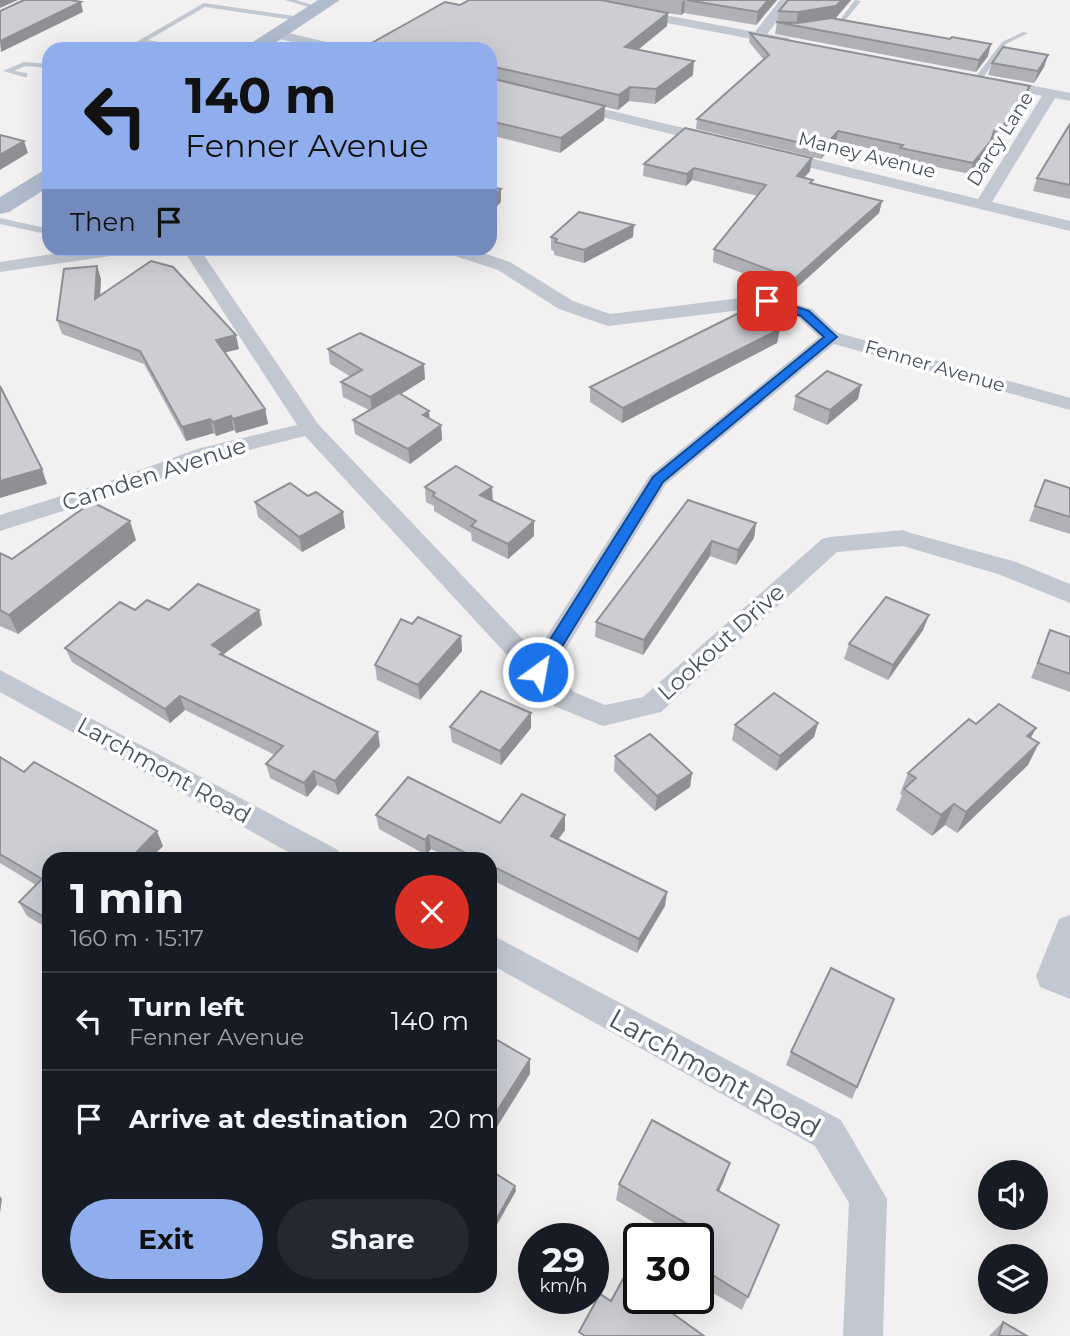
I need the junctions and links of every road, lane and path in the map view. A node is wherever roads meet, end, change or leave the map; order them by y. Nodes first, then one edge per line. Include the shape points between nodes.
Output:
1 (288, 0) edge
2 (566, 0) edge
3 (787, 0) edge
4 (859, 1) edge
5 (325, 4) edge
6 (301, 19) junction
7 (818, 28) edge
8 (766, 32) junction
9 (1025, 33) dead end
10 (276, 34) junction
11 (141, 41) joint
12 (147, 42) edge
13 (263, 42) edge
14 (305, 42) edge
15 (799, 44) edge
16 (42, 63) edge
17 (42, 63) edge
18 (0, 67) edge
19 (24, 75) dead end
20 (971, 78) joint
21 (1051, 93) junction
22 (1070, 97) edge
23 (556, 102) edge
24 (729, 144) edge
25 (756, 150) edge
26 (42, 181) edge
27 (982, 205) junction
28 (0, 207) edge
29 (0, 220) edge
30 (1070, 226) edge
31 (42, 230) edge
32 (76, 256) edge
33 (195, 256) edge
34 (472, 256) edge
35 (0, 267) edge
36 (831, 337) junction
37 (1070, 404) edge
38 (310, 428) junction
39 (0, 523) edge
40 (1070, 594) edge
41 (538, 672) junction
42 (0, 680) edge
43 (314, 852) edge
44 (1070, 929) edge
45 (497, 952) edge
46 (1070, 984) edge
47 (863, 1336) edge

1 - 5 lane
2 - 8 street
3 - 8 street
4 - 7 lane via 841,22
5 - 6 main road
6 - 10 main road
6 - 11 lane via 204,5
8 - 15 street
9 - 20 lane via 1004,44
10 - 13 main road
10 - 14 street
11 - 12 lane
16 - 18 lane via 19,61
17 - 19 lane via 7,71
20 - 21 street
21 - 22 street
21 - 27 street, Darcy Lane
23 - 24 street
25 - 27 street, Maney Avenue
26 - 28 main road
27 - 30 street, Maney Avenue
29 - 31 lane
32 - 35 street
33 - 38 street, Lookout Drive
34 - 36 street, Fenner Avenue via 504,267 566,305 608,320 767,301 805,313
36 - 37 street, Fenner Avenue
36 - 41 street via 658,480
38 - 39 street, Camden Avenue via 205,453
38 - 41 street, Lookout Drive
40 - 41 street, Lookout Drive via 1007,568 903,538 830,544 651,705 603,716 564,699
42 - 43 street, Larchmont Road
44 - 46 street via 1052,976
45 - 47 street, Larchmont Road via 828,1133 868,1199

